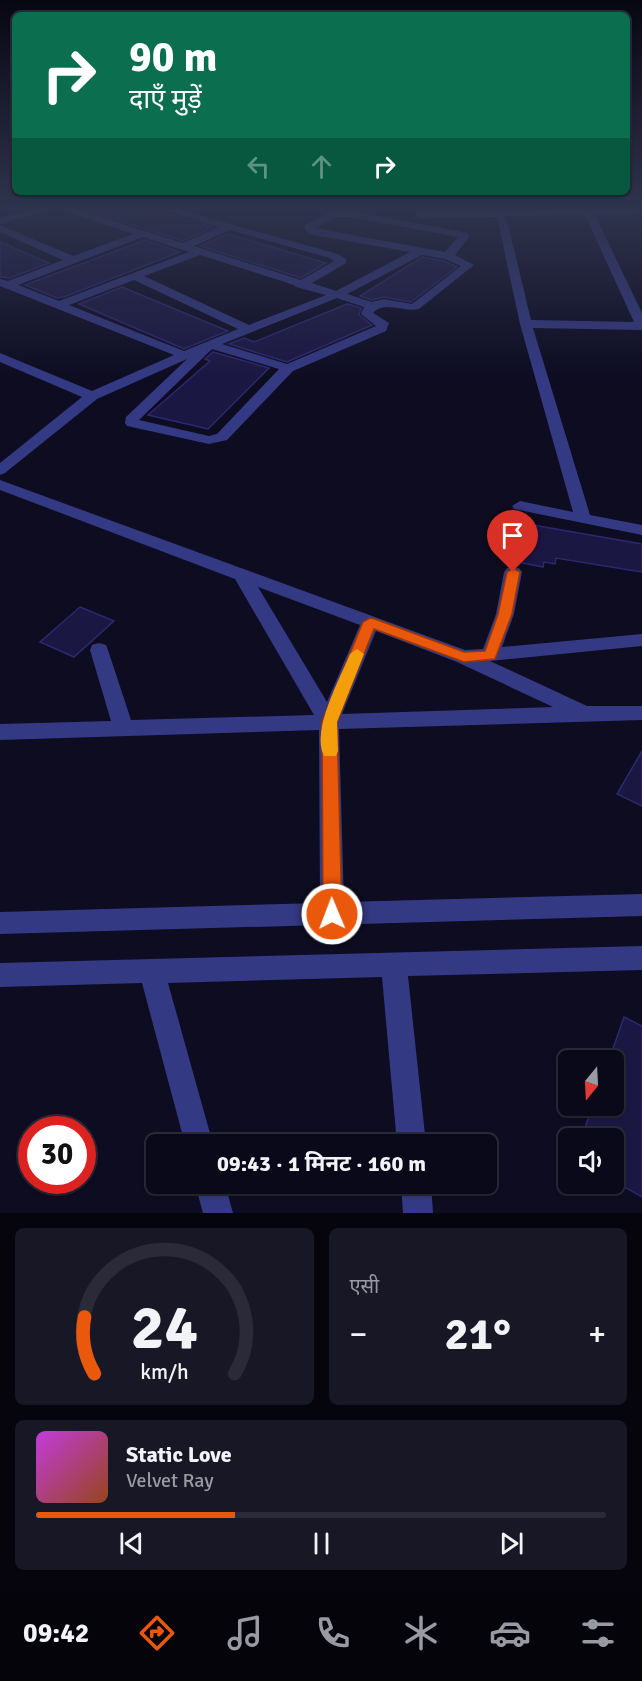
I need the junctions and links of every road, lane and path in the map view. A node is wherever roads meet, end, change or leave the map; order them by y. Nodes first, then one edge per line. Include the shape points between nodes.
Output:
1 (55, 266) edge
2 (162, 266) edge
3 (240, 266) edge
4 (334, 266) edge
5 (393, 266) edge
6 (467, 266) edge
7 (513, 266) edge
8 (614, 266) edge
9 (134, 276) junction
10 (4, 283) edge
11 (300, 285) junction
12 (336, 295) junction
13 (59, 304) junction
14 (373, 306) junction
15 (526, 324) junction
16 (249, 329) junction
17 (210, 344) junction
18 (184, 356) junction
19 (0, 357) edge
20 (288, 368) junction
21 (92, 396) junction
22 (0, 470) edge
23 (0, 484) edge
24 (520, 506) dead end
25 (583, 519) junction
26 (642, 530) edge
27 (513, 572) dead end
28 (242, 575) junction
29 (370, 622) junction
30 (642, 640) edge
31 (99, 650) dead end
32 (490, 655) junction
33 (464, 657) junction
34 (642, 713) edge
35 (585, 714) junction
36 (330, 722) junction
37 (123, 727) junction
38 (0, 732) edge
39 (642, 905) edge
40 (332, 914) junction
41 (0, 923) edge
42 (642, 958) edge
43 (394, 965) junction
44 (152, 971) junction
45 (0, 975) edge
46 (196, 1134) edge
47 (411, 1134) edge
48 (213, 1194) edge
49 (417, 1194) edge
50 (218, 1213) edge
51 (418, 1213) edge

1 - 10 street
2 - 9 street
3 - 11 street
4 - 11 street
5 - 12 street
6 - 14 street via 415,307 387,302
7 - 15 street
8 - 15 street via 642,326
9 - 13 street
9 - 16 street
10 - 13 street
11 - 12 street
12 - 14 street
12 - 16 street
13 - 18 street
14 - 20 street via 367,314 383,323 382,328
15 - 25 street
16 - 17 street
17 - 18 street
17 - 20 street
17 - 20 street via 130,420 132,423 209,440 222,437
18 - 21 street
19 - 21 street
21 - 22 street
23 - 28 street
24 - 25 street
25 - 26 street
27 - 32 street via 505,614
28 - 29 street
28 - 36 street
29 - 33 street
29 - 36 street
30 - 32 street
31 - 37 street
32 - 33 street
33 - 35 street
34 - 35 street
35 - 36 street
36 - 37 street
36 - 40 street
37 - 38 street
39 - 40 street
40 - 41 street
42 - 43 street
43 - 44 street
43 - 47 street
44 - 45 street
44 - 46 street
48 - 50 street
49 - 51 street

